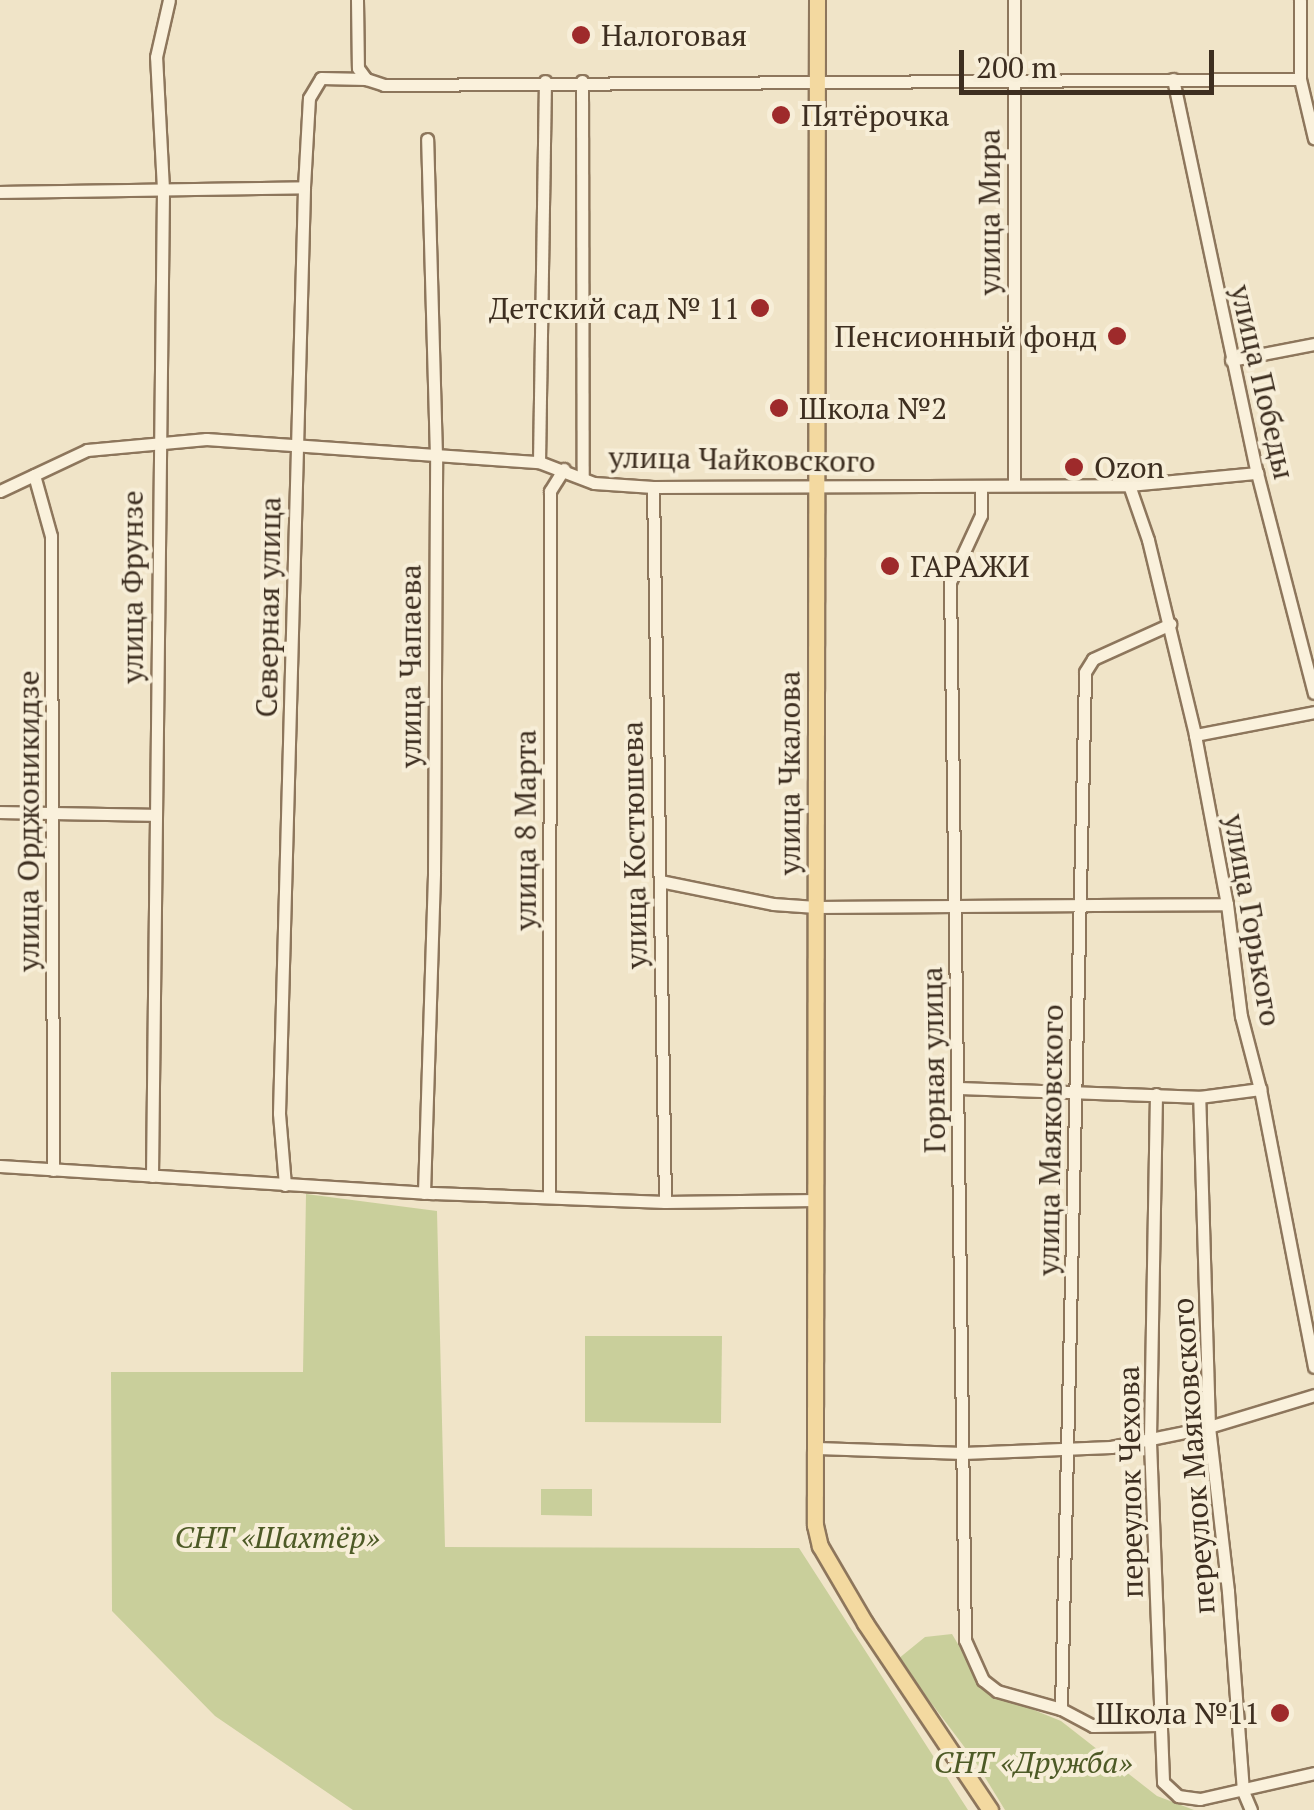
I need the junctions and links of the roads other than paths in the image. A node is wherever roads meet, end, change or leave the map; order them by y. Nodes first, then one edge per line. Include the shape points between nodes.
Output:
1 (168, 0) edge
2 (357, 0) edge
3 (818, 0) edge
4 (1014, 0) edge
5 (1300, 0) edge
6 (1307, 65) edge
7 (366, 78) junction
8 (1300, 79) junction
9 (1174, 80) junction
10 (545, 81) junction
11 (582, 81) junction
12 (818, 81) junction
13 (1014, 81) junction
14 (1314, 138) edge
15 (428, 139) dead end
16 (304, 188) junction
17 (163, 190) junction
18 (0, 192) edge
19 (1314, 344) edge
20 (1231, 360) junction
21 (158, 442) junction
22 (297, 447) junction
23 (436, 456) junction
24 (539, 462) junction
25 (564, 469) junction
26 (1257, 473) junction
27 (34, 476) junction
28 (582, 478) junction
29 (1014, 484) junction
30 (816, 485) junction
31 (1129, 485) junction
32 (981, 486) junction
33 (654, 488) junction
34 (0, 491) edge
35 (1170, 624) junction
36 (1314, 693) edge
37 (1314, 712) edge
38 (1195, 735) junction
39 (0, 812) edge
40 (54, 814) junction
41 (156, 815) junction
42 (660, 880) junction
43 (956, 904) junction
44 (1227, 904) junction
45 (816, 907) junction
46 (1081, 908) junction
47 (958, 1088) junction
48 (1077, 1090) junction
49 (1260, 1090) junction
50 (1156, 1094) junction
51 (1199, 1097) junction
52 (0, 1166) edge
53 (52, 1170) junction
54 (152, 1176) junction
55 (284, 1185) junction
56 (424, 1192) junction
57 (549, 1196) junction
58 (816, 1200) junction
59 (665, 1202) junction
60 (1314, 1367) edge
61 (1314, 1395) edge
62 (1209, 1427) junction
63 (1150, 1442) junction
64 (817, 1448) junction
65 (1068, 1450) junction
66 (963, 1453) junction
67 (1062, 1710) junction
68 (1158, 1725) junction
69 (1314, 1773) edge
70 (1243, 1791) junction
71 (990, 1810) edge
72 (1251, 1810) edge

1 - 17 street, улица Фрунзе via 156,57
2 - 7 street via 358,68
3 - 12 main road, улица Чкалова
4 - 13 street, улица Мира
5 - 6 street
6 - 8 street
7 - 10 street via 384,86
7 - 16 street, Северная улица via 321,78 309,98
8 - 9 street
8 - 14 street
9 - 13 street
9 - 20 street, улица Победы
10 - 11 street
10 - 24 street
11 - 12 street
11 - 28 street
12 - 13 street
12 - 30 main road, улица Чкалова
13 - 29 street, улица Мира
15 - 23 street, улица Чапаева
16 - 17 street
16 - 22 street, Северная улица
17 - 18 street
17 - 21 street, улица Фрунзе
19 - 20 street
20 - 26 street, улица Победы
21 - 22 street, улица Чайковского
21 - 27 street, улица Чайковского via 87,450
21 - 41 street, улица Фрунзе
22 - 23 street, улица Чайковского
22 - 55 street, Северная улица via 280,1113
23 - 24 street, улица Чайковского
23 - 56 street, улица Чапаева
24 - 25 street, улица Чайковского
25 - 28 street, улица Чайковского
25 - 57 street, улица 8 Марта via 550,491
26 - 31 street, улица Чайковского
26 - 36 street, улица Победы
27 - 34 street, улица Чайковского
27 - 40 street, улица Орджоникидзе via 51,536
28 - 33 street, улица Чайковского
29 - 31 street, улица Чайковского
29 - 32 street, улица Чайковского
30 - 32 street, улица Чайковского
30 - 33 street, улица Чайковского
30 - 45 main road, улица Чкалова
31 - 35 street, улица Горького
32 - 43 street, Горная улица via 981,515 950,582
33 - 42 street, улица Костюшева
35 - 38 street, улица Горького
35 - 46 street, улица Маяковского via 1093,659 1085,672
37 - 38 street
38 - 44 street, улица Горького
39 - 40 street
40 - 41 street
40 - 53 street, улица Орджоникидзе
41 - 54 street, улица Фрунзе
42 - 45 street
42 - 59 street, улица Костюшева
43 - 45 street
43 - 46 street
43 - 47 street, Горная улица
44 - 46 street
44 - 49 street, улица Горького via 1241,1016
45 - 58 main road, улица Чкалова
46 - 48 street, улица Маяковского
47 - 48 street
47 - 66 street, Горная улица
48 - 50 street
48 - 65 street, улица Маяковского
49 - 51 street
49 - 60 street, улица Горького
50 - 51 street
50 - 63 street, переулок Чехова
51 - 62 street, переулок Маяковского
52 - 53 street
53 - 54 street
54 - 55 street
55 - 56 street
56 - 57 street
57 - 59 street
58 - 59 street
58 - 64 main road, улица Чкалова
61 - 62 street
62 - 63 street
62 - 70 street, переулок Маяковского
63 - 65 street
63 - 68 street, переулок Чехова
64 - 66 street
64 - 71 main road, улица Чкалова via 820,1546
65 - 66 street
65 - 67 street, улица Маяковского
66 - 67 street, Горная улица via 965,1640 983,1680 996,1691
67 - 68 street via 1093,1726
68 - 70 street, переулок Чехова via 1163,1782 1170,1791 1200,1799
69 - 70 street
70 - 72 street, переулок Маяковского

